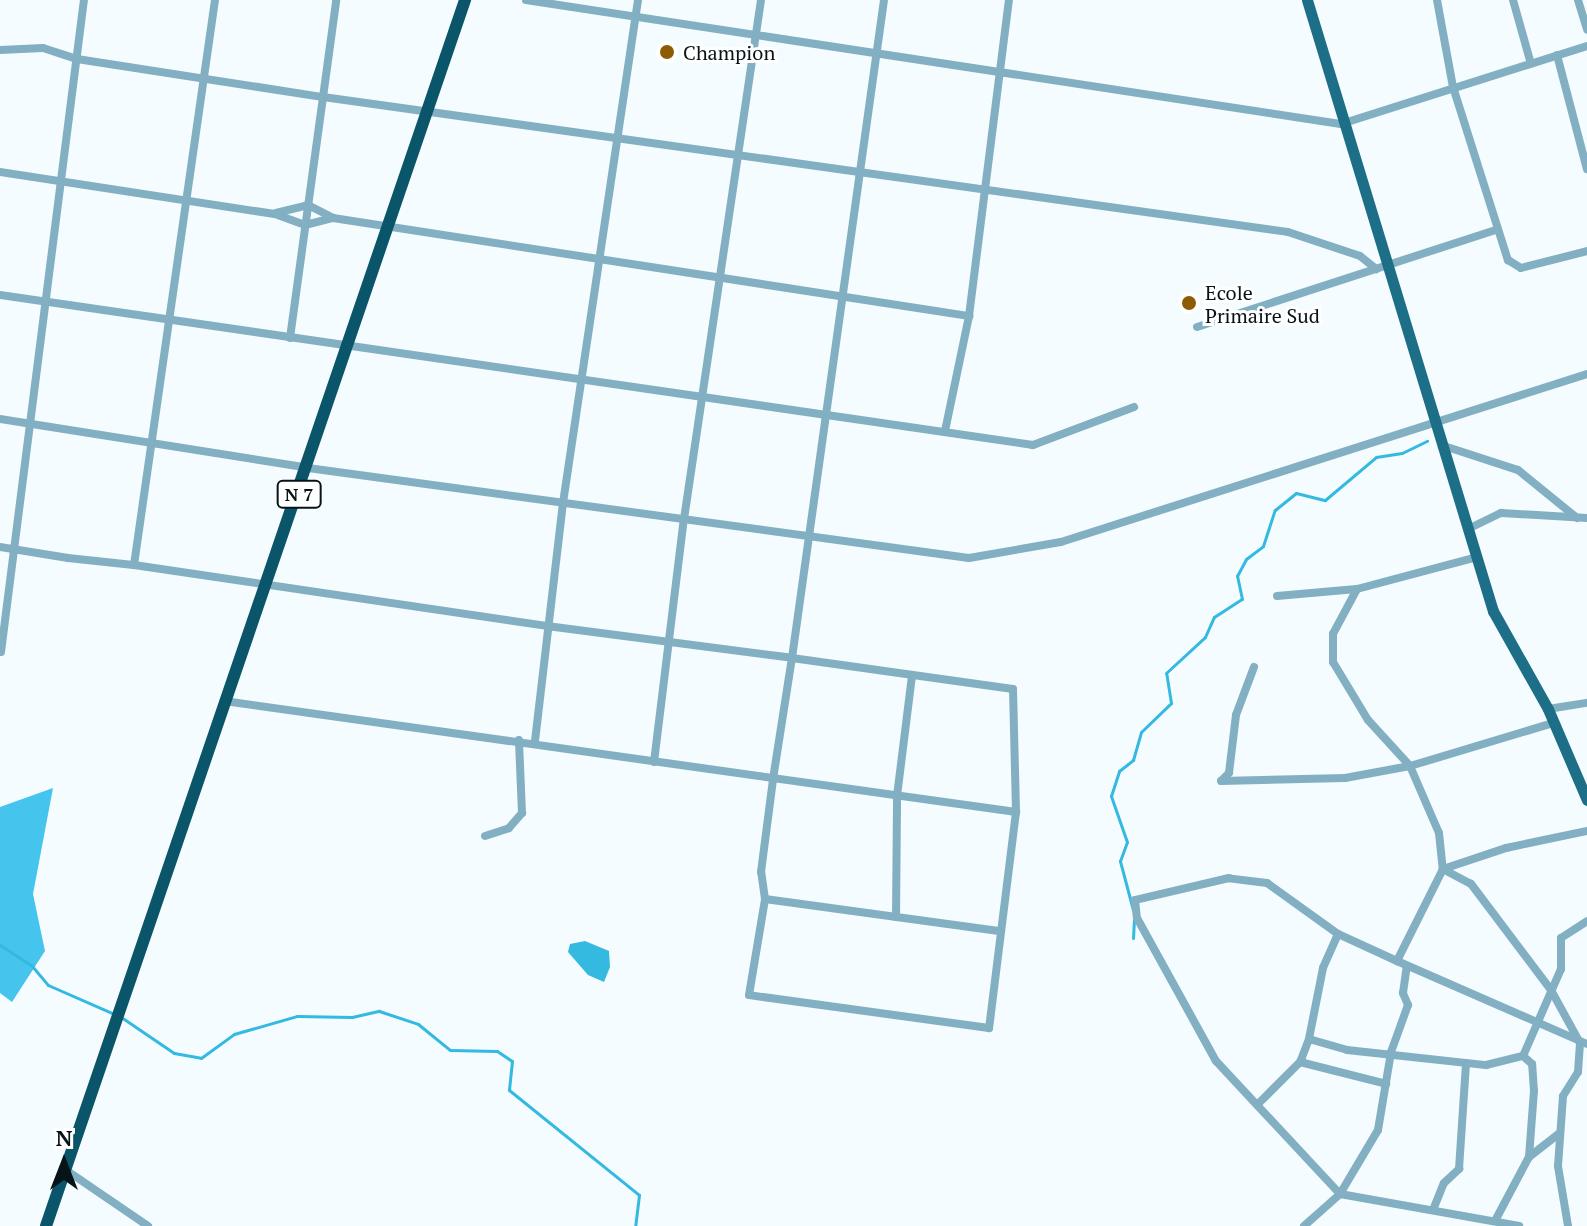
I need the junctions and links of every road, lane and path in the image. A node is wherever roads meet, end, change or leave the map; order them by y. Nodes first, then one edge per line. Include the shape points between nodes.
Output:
1 (84, 0) edge
2 (215, 0) edge
3 (336, 0) edge
4 (465, 0) edge
5 (526, 0) edge
6 (638, 0) edge
7 (761, 0) edge
8 (884, 0) edge
9 (1009, 0) edge
10 (1307, 0) edge
11 (1437, 0) edge
12 (1513, 0) edge
13 (1578, 0) edge
14 (635, 20) junction
15 (1587, 30) edge
16 (757, 38) junction
17 (1587, 46) edge
18 (0, 50) edge
19 (875, 55) junction
20 (1557, 55) junction
21 (77, 59) junction
22 (1531, 64) junction
23 (1001, 71) junction
24 (203, 79) junction
25 (1453, 87) junction
26 (323, 97) junction
27 (430, 109) junction
28 (1341, 124) junction
29 (618, 138) junction
30 (1585, 152) edge
31 (740, 154) junction
32 (1587, 169) edge
33 (859, 170) junction
34 (0, 172) edge
35 (61, 181) junction
36 (987, 188) junction
37 (186, 201) junction
38 (308, 205) junction
39 (275, 214) junction
40 (333, 218) junction
41 (305, 225) junction
42 (389, 228) junction
43 (1496, 230) junction
44 (1587, 251) edge
45 (601, 262) junction
46 (1381, 268) junction
47 (722, 280) junction
48 (0, 295) edge
49 (840, 297) junction
50 (46, 302) junction
51 (969, 316) junction
52 (169, 321) junction
53 (1197, 327) dead end
54 (290, 338) junction
55 (347, 346) junction
56 (1587, 374) edge
57 (583, 381) junction
58 (704, 399) junction
59 (1134, 407) dead end
60 (826, 418) junction
61 (0, 419) edge
62 (1436, 421) junction
63 (30, 424) junction
64 (945, 431) junction
65 (152, 444) junction
66 (1444, 446) junction
67 (308, 468) junction
68 (563, 503) junction
69 (1582, 518) edge
70 (684, 519) junction
71 (1472, 527) junction
72 (808, 536) junction
73 (0, 547) edge
74 (15, 549) junction
75 (1477, 557) junction
76 (134, 565) junction
77 (267, 585) junction
78 (1357, 589) junction
79 (1277, 596) dead end
80 (547, 626) junction
81 (669, 642) junction
82 (1, 652) edge
83 (792, 658) junction
84 (1254, 667) dead end
85 (912, 676) junction
86 (224, 701) junction
87 (1587, 703) edge
88 (1548, 709) junction
89 (1553, 723) junction
90 (519, 740) junction
91 (535, 741) junction
92 (654, 762) junction
93 (1410, 766) junction
94 (773, 779) junction
95 (897, 796) junction
96 (1587, 800) edge
97 (1016, 812) junction
98 (1587, 831) edge
99 (485, 836) dead end
100 (1443, 869) junction
101 (765, 899) junction
102 (896, 917) junction
103 (1587, 921) edge
104 (999, 931) junction
105 (1338, 934) junction
106 (1397, 961) junction
107 (1407, 966) junction
108 (1551, 990) junction
109 (1536, 1021) junction
110 (1309, 1039) junction
111 (1583, 1043) edge
112 (1391, 1052) junction
113 (1523, 1056) junction
114 (1300, 1062) junction
115 (1466, 1063) junction
116 (1386, 1084) junction
117 (1257, 1105) junction
118 (1560, 1133) junction
119 (1529, 1157) junction
120 (63, 1168) junction
121 (1340, 1194) junction
122 (1433, 1210) junction
123 (1496, 1219) junction
124 (46, 1226) edge
125 (148, 1226) edge
126 (1304, 1226) edge
127 (1519, 1226) edge
128 (1568, 1226) edge

1 - 21 street
2 - 24 street
3 - 26 street
4 - 27 highway, N 7
5 - 14 street
6 - 14 street
7 - 16 street
8 - 19 street
9 - 23 street
10 - 28 main road
11 - 25 street
12 - 22 street
13 - 15 street
14 - 16 street
14 - 29 street
16 - 19 street
16 - 31 street
17 - 20 street
18 - 21 street via 43,48
19 - 23 street
19 - 33 street
20 - 22 street
20 - 30 street
21 - 24 street
21 - 35 street
22 - 25 street
23 - 28 street
23 - 36 street
24 - 26 street
24 - 37 street
25 - 28 street
25 - 43 street
26 - 27 street
26 - 38 street
27 - 29 street
27 - 42 highway, N 7
28 - 46 main road
29 - 31 street
29 - 45 street
30 - 32 street
31 - 33 street
31 - 47 street
33 - 36 street
33 - 49 street
34 - 35 street
35 - 37 street
35 - 50 street
36 - 46 street via 1288,232
36 - 51 street
37 - 39 street
37 - 52 street
38 - 39 street
38 - 40 street
38 - 41 street
39 - 41 street
40 - 41 street
40 - 42 street
41 - 54 street
42 - 45 street
42 - 55 highway, N 7
43 - 44 street via 1508,260 1521,268
43 - 46 street
45 - 47 street
45 - 57 street
46 - 53 street
46 - 62 main road
47 - 49 street
47 - 58 street
48 - 50 street
49 - 51 street
49 - 60 street
50 - 52 street
50 - 63 street
51 - 64 street
52 - 54 street
52 - 65 street
54 - 55 street
55 - 57 street
55 - 67 highway, N 7
56 - 62 street
57 - 58 street
57 - 68 street
58 - 60 street
58 - 70 street
59 - 64 street via 1033,445
60 - 64 street
60 - 72 street
61 - 63 street
62 - 66 main road
62 - 72 street via 1061,542 969,558
63 - 65 street
63 - 74 street
65 - 67 street
65 - 76 street
66 - 69 street via 1518,470
66 - 71 main road
67 - 68 street
67 - 77 highway, N 7
68 - 70 street
68 - 80 street
69 - 71 street via 1501,513
70 - 72 street
70 - 81 street
71 - 75 main road
72 - 83 street
73 - 74 street
74 - 76 street
74 - 82 street
75 - 78 street
75 - 88 main road via 1493,611
76 - 77 street
77 - 80 street
77 - 86 highway, N 7
78 - 79 street
78 - 93 street via 1333,634 1333,662 1368,720
80 - 81 street
80 - 91 street
81 - 83 street
81 - 92 street
83 - 85 street
83 - 94 street
84 - 93 street via 1236,715 1229,773 1221,781 1345,778
85 - 95 street
85 - 97 street via 1013,689
86 - 90 street
86 - 120 highway, N 7
87 - 88 street
88 - 89 main road
89 - 93 street
89 - 96 main road
90 - 91 street
90 - 99 street via 522,813 509,828
91 - 92 street
92 - 94 street
93 - 100 street via 1439,833
94 - 95 street
94 - 101 street via 761,872
95 - 97 street
95 - 102 street
97 - 104 street
98 - 100 street via 1506,848
100 - 106 street
100 - 108 street via 1471,884
101 - 102 street
101 - 104 street via 749,995 989,1028
102 - 104 street
103 - 108 street via 1561,938 1561,969
105 - 106 street
105 - 110 street via 1323,968
105 - 117 street via 1267,883 1229,878 1135,900 1137,918 1216,1061
106 - 107 street
107 - 109 street
107 - 112 street via 1403,993 1408,1005
108 - 109 street
108 - 111 street
109 - 111 street
109 - 113 street
110 - 112 street via 1347,1050
110 - 114 street
111 - 118 street via 1578,1072 1563,1096
112 - 115 street
112 - 116 street
113 - 115 street via 1486,1065
113 - 119 street via 1532,1064 1534,1091
114 - 116 street
114 - 117 street
115 - 122 street via 1459,1169 1444,1183
116 - 121 street via 1378,1130
117 - 121 street
118 - 119 street
118 - 128 street via 1558,1166
119 - 123 street
120 - 124 highway, N 7
120 - 125 street
121 - 122 street
121 - 126 street
122 - 123 street
123 - 127 street

